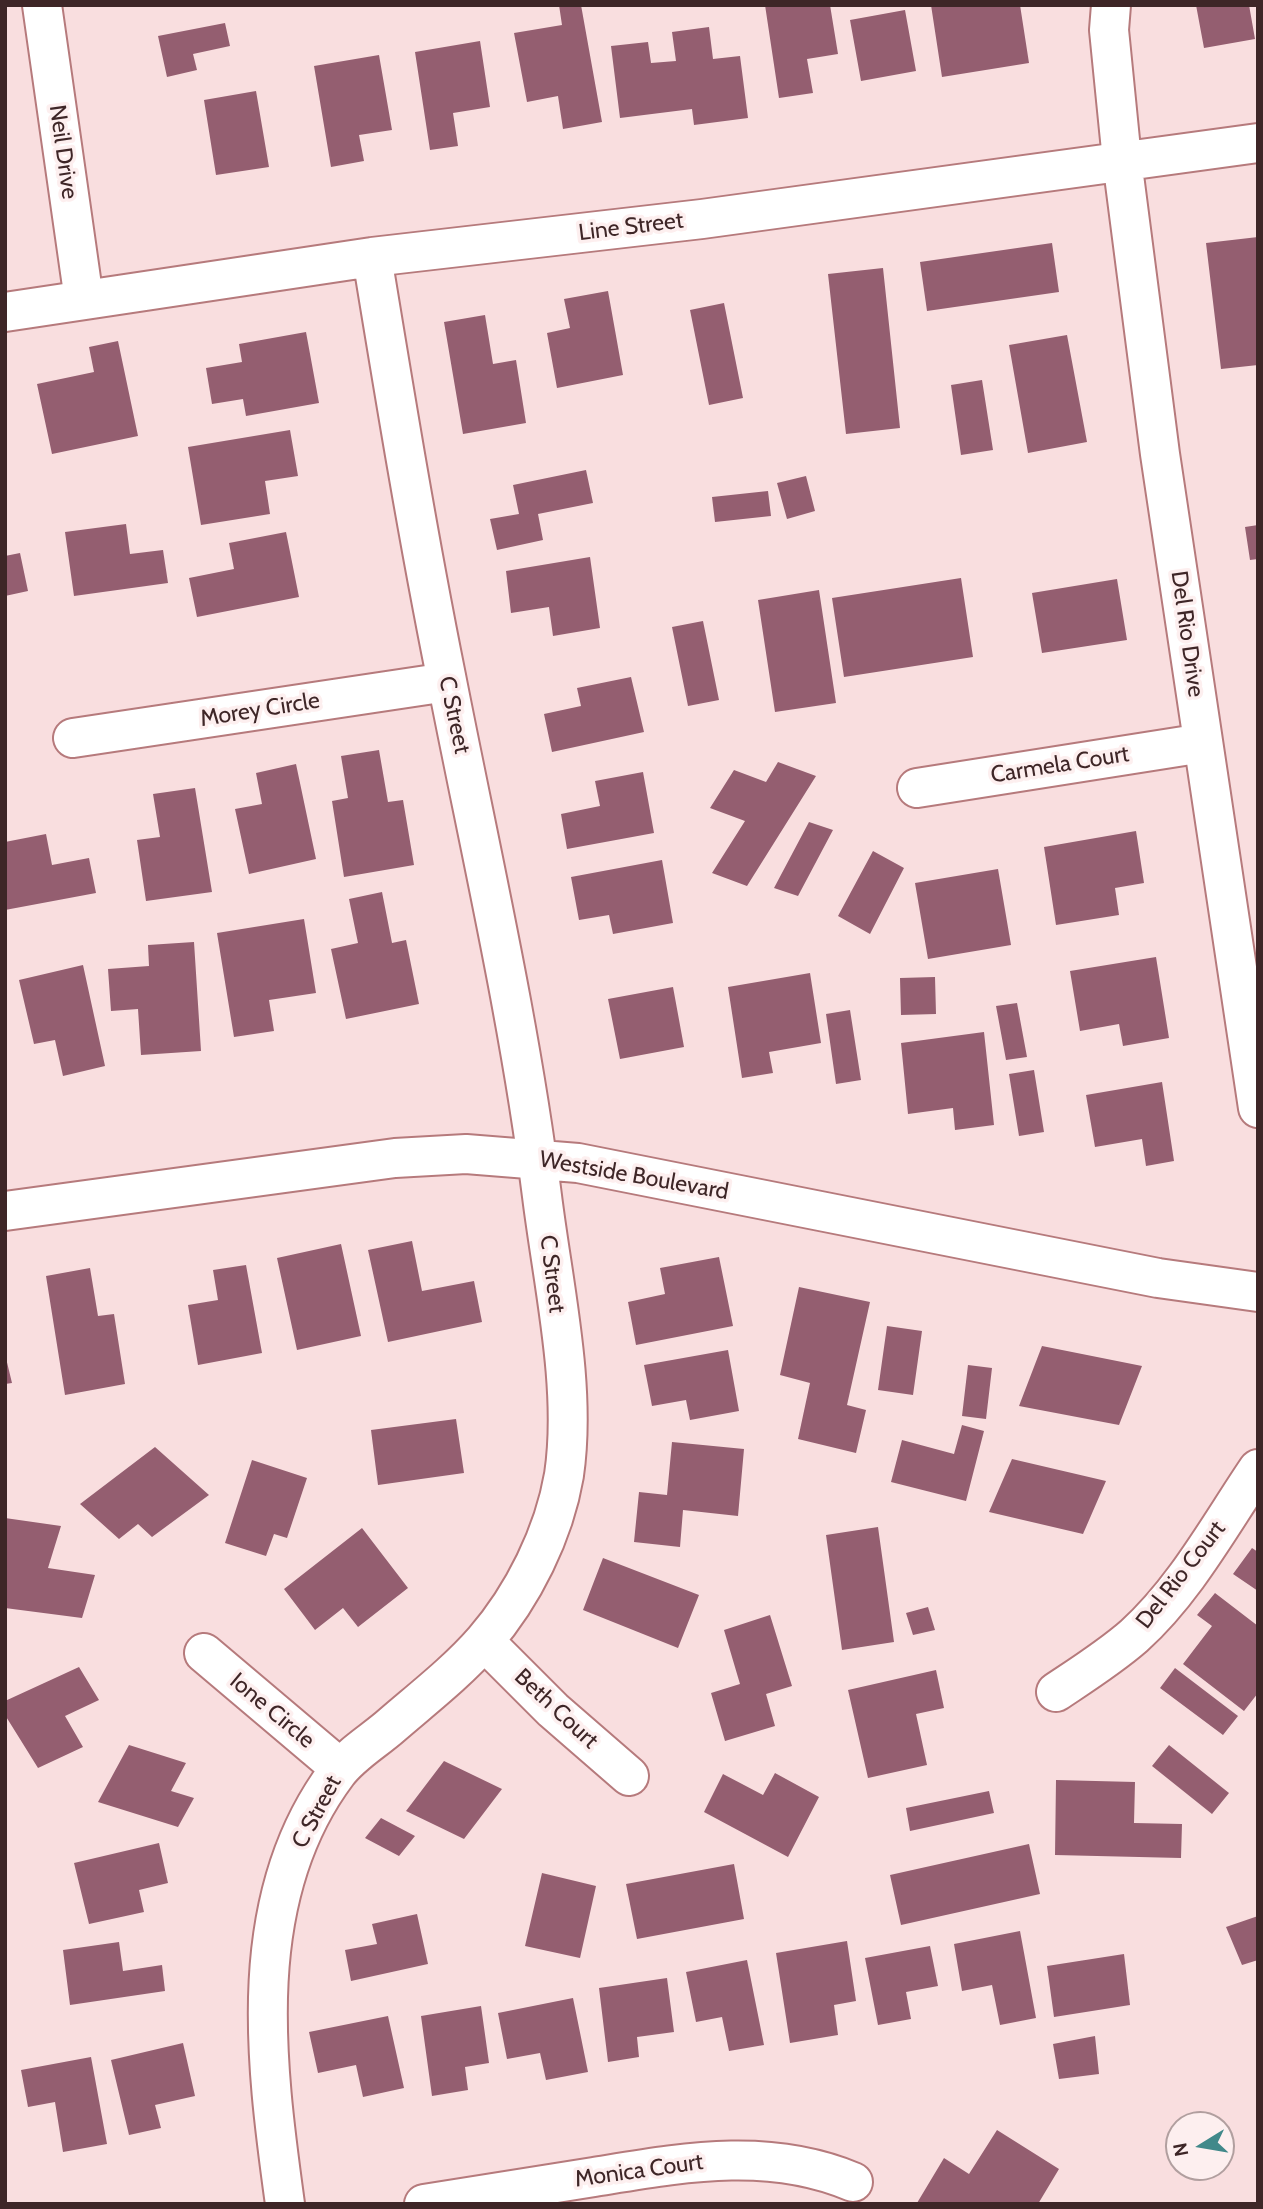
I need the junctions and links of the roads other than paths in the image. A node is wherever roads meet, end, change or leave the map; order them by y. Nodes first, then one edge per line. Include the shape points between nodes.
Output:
1 (41, 5) edge
2 (1111, 5) edge
3 (1258, 142) edge
4 (1122, 160) junction
5 (372, 257) junction
6 (84, 300) junction
7 (5, 312) edge
8 (447, 682) junction
9 (73, 738) dead end
10 (1203, 743) junction
11 (917, 788) dead end
12 (1258, 1108) edge
13 (537, 1158) junction
14 (5, 1211) edge
15 (1258, 1292) edge
16 (1258, 1469) edge
17 (484, 1641) junction
18 (204, 1653) dead end
19 (1056, 1692) dead end
20 (340, 1768) junction
21 (629, 1776) dead end
22 (853, 2182) dead end
23 (285, 2204) edge
24 (424, 2204) edge

1 - 6 street, Neil Drive
2 - 4 street, Del Rio Drive via 1109,30
3 - 4 street, Line Street
4 - 5 street, Line Street via 702,219
4 - 10 street, Del Rio Drive
5 - 6 street, Line Street
5 - 8 street, C Street
6 - 7 street, Line Street
8 - 9 street, Morey Circle
8 - 13 street, C Street via 505,955
10 - 11 street, Carmela Court
10 - 12 street, Del Rio Drive
13 - 14 street, Westside Boulevard via 466,1154 395,1158
13 - 15 street, Westside Boulevard via 1158,1278
13 - 17 street, C Street via 567,1406 564,1472 557,1508 538,1555
16 - 19 street, Del Rio Court via 1179,1585 1136,1634
17 - 20 street, C Street
17 - 21 street, Beth Court
18 - 20 street, Ione Circle
20 - 23 street, C Street via 298,1841 272,1938 266,2013 271,2099
22 - 24 street, Monica Court via 791,2163 729,2159

